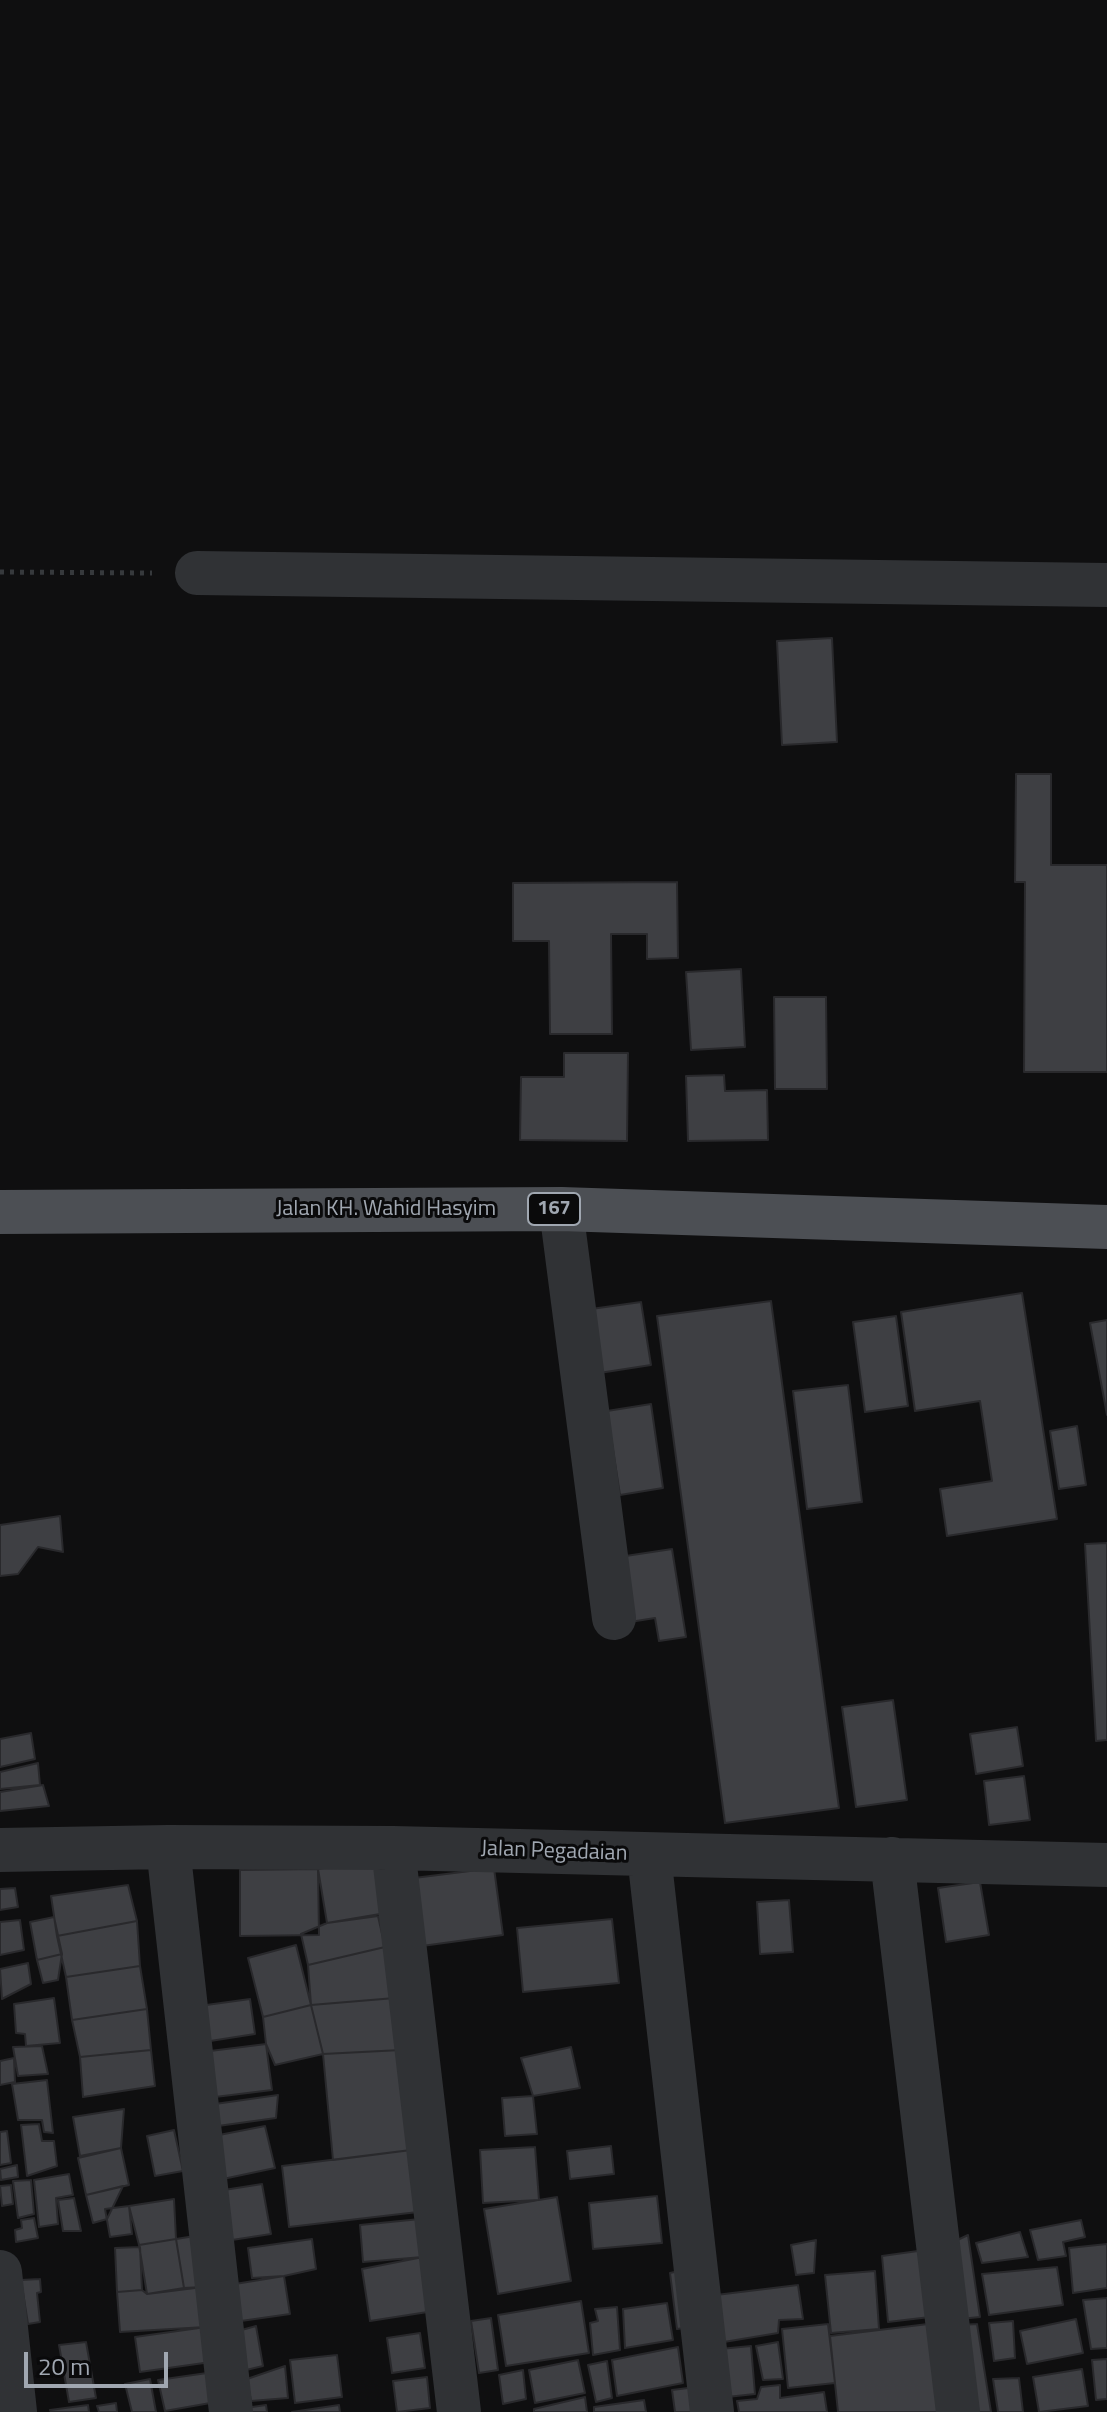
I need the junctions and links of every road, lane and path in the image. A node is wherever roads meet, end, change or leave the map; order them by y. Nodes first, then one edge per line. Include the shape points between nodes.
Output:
1 (0, 572) edge
2 (197, 573) joint
3 (1107, 585) edge
4 (561, 1209) junction
5 (0, 1212) edge
6 (1107, 1227) edge
7 (614, 1618) dead end
8 (168, 1847) junction
9 (393, 1848) junction
10 (0, 1850) edge
11 (649, 1855) junction
12 (892, 1859) junction
13 (1107, 1865) edge
14 (0, 2272) edge
15 (15, 2412) edge
16 (231, 2412) edge
17 (459, 2412) edge
18 (712, 2412) edge
19 (958, 2412) edge

1 - 2 path
2 - 3 street
4 - 5 main road, Jalan KH. Wahid Hasyim / 167
4 - 6 main road, Jalan KH. Wahid Hasyim / 167
4 - 7 street
8 - 9 street, Jalan Pegadaian
8 - 10 street, Jalan Pegadaian
8 - 16 street
9 - 11 street, Jalan Pegadaian
9 - 17 street
11 - 12 street, Jalan Pegadaian
11 - 18 street
12 - 13 street, Jalan Pegadaian
12 - 19 street
14 - 15 street

